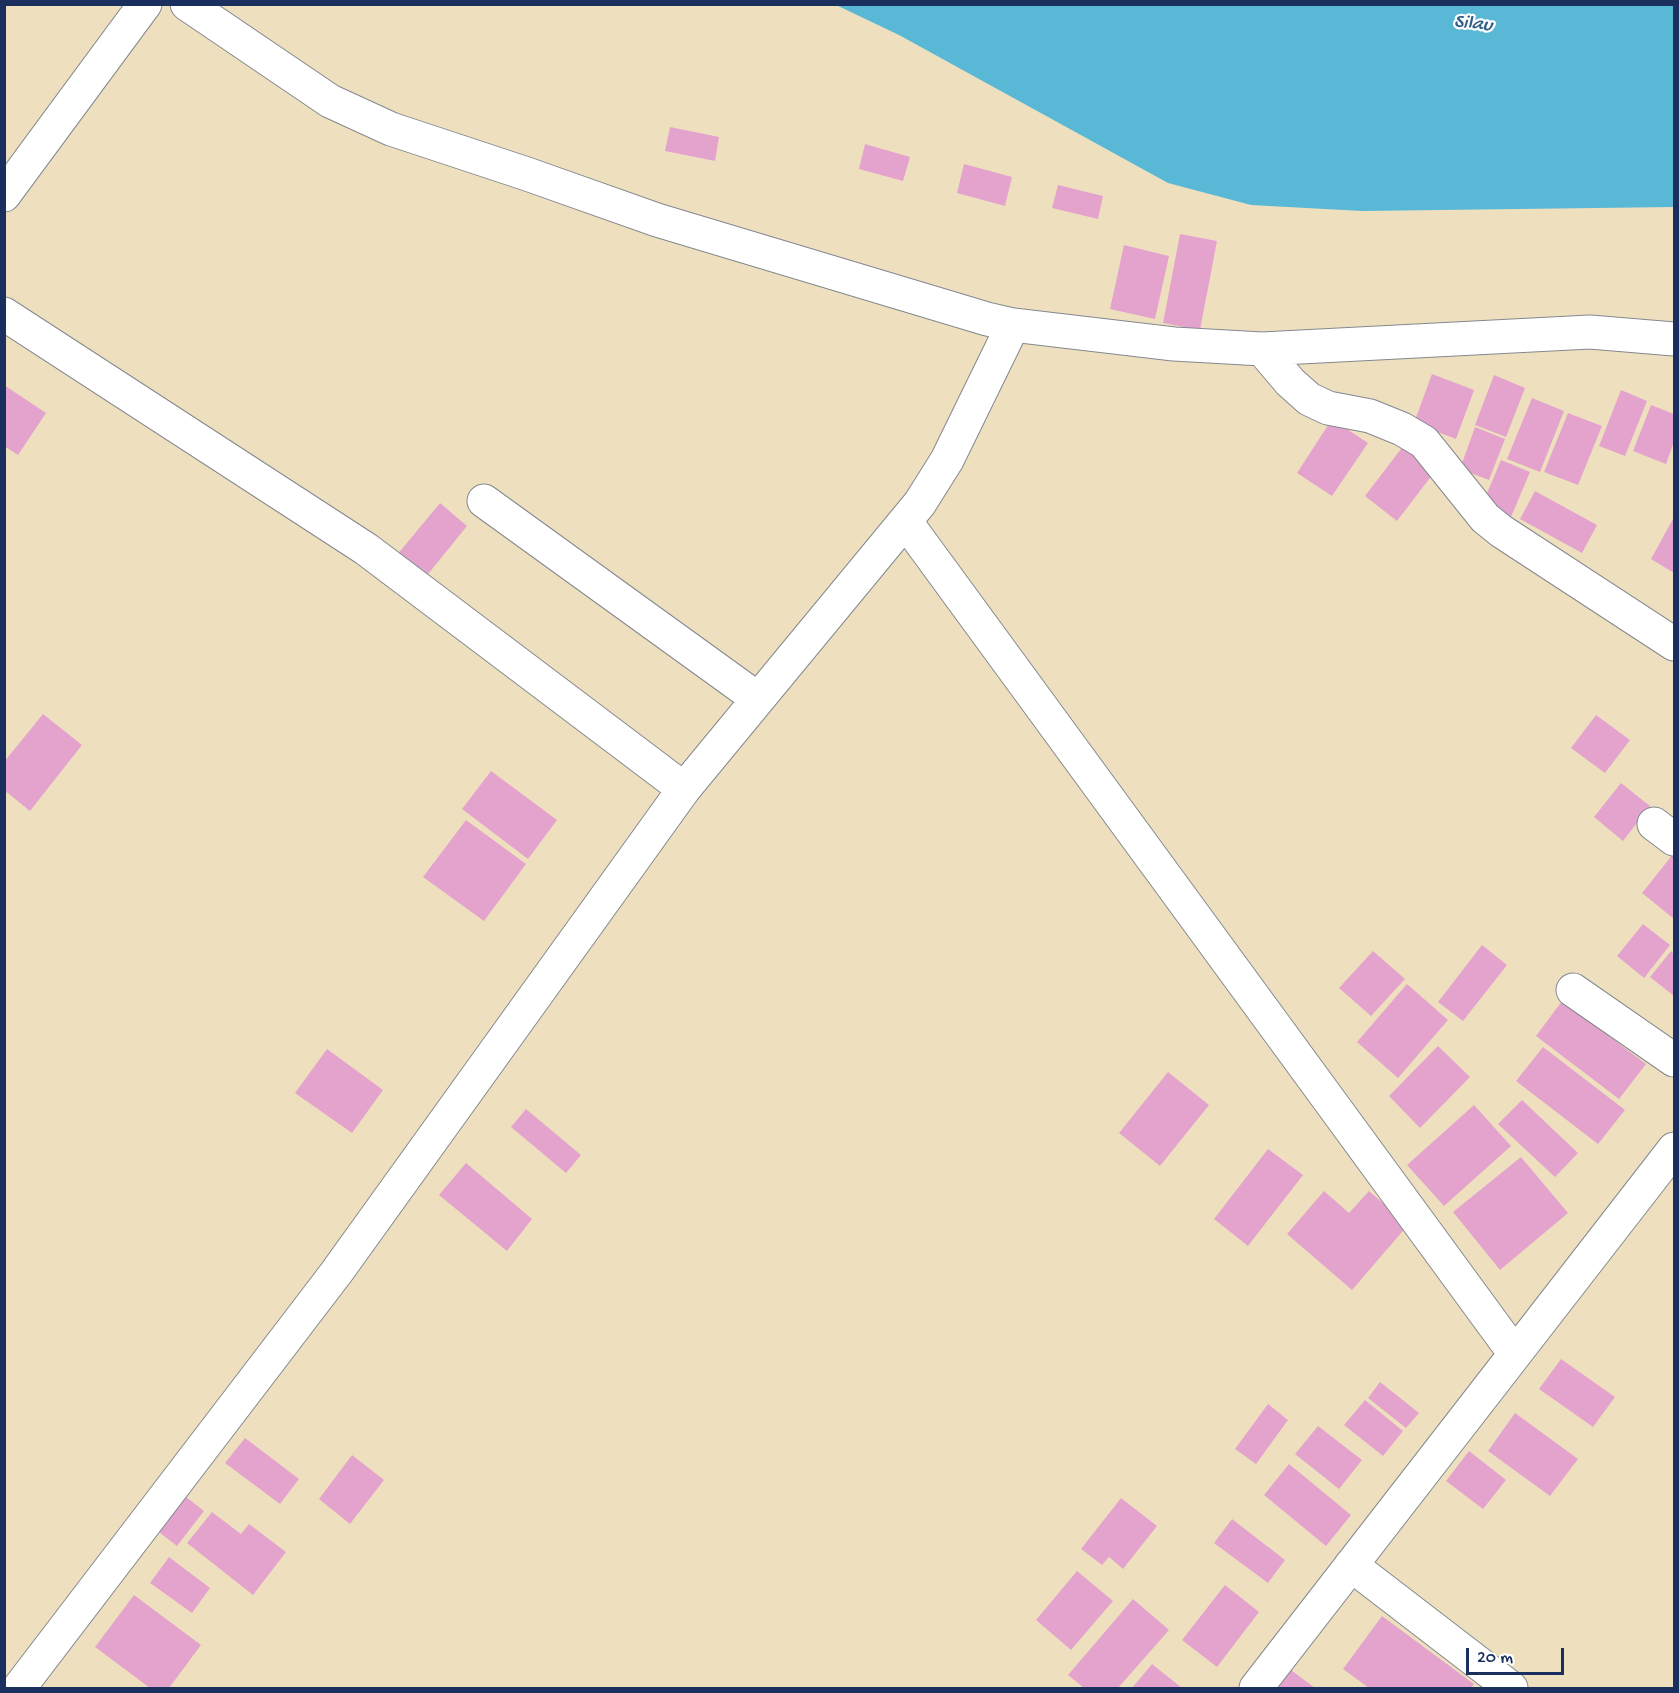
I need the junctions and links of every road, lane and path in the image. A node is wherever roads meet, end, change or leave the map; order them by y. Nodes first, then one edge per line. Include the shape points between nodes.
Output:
1 (145, 4) edge
2 (187, 4) edge
3 (4, 195) edge
4 (4, 314) edge
5 (1013, 325) junction
6 (1674, 339) edge
7 (1262, 349) junction
8 (484, 501) dead end
9 (906, 522) junction
10 (1674, 644) edge
11 (758, 699) junction
12 (684, 789) junction
13 (1573, 990) dead end
14 (1674, 1060) edge
15 (1674, 1149) edge
16 (1515, 1354) junction
17 (1351, 1565) junction
18 (19, 1689) edge
19 (1256, 1689) edge
20 (1512, 1689) edge

1 - 3 street
2 - 5 street via 330,101 391,129 657,220
4 - 12 street via 366,549
5 - 7 street via 1174,344
5 - 9 street via 947,460
6 - 7 street via 1590,332
7 - 10 street via 1309,399 1328,408 1370,417 1424,442 1485,518 1501,531
8 - 11 street
9 - 11 street
9 - 16 street
11 - 12 street
12 - 18 street via 336,1273
13 - 14 street
15 - 16 street
16 - 17 street
17 - 19 street
17 - 20 street

